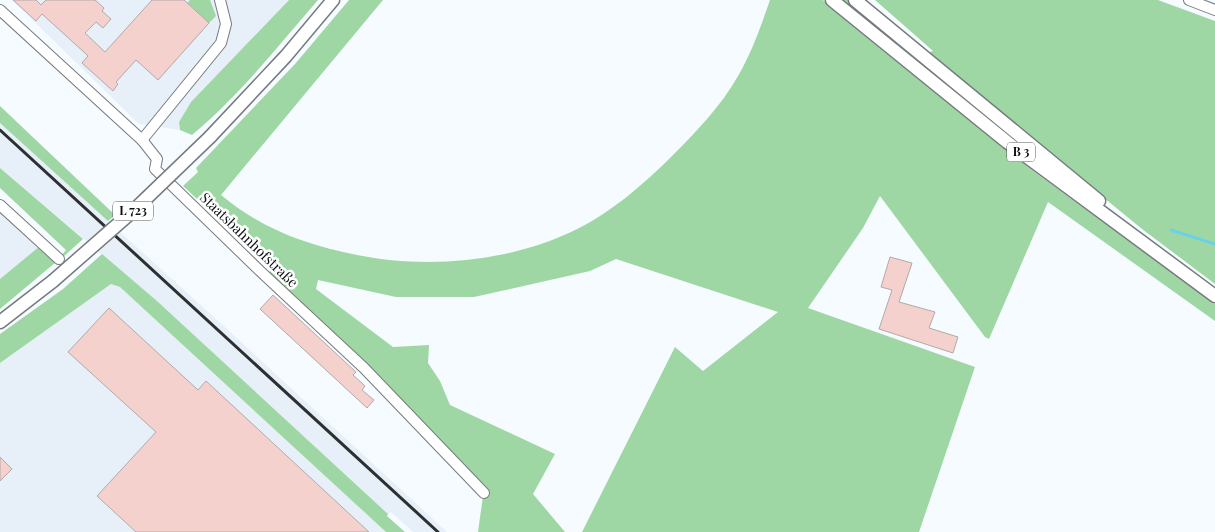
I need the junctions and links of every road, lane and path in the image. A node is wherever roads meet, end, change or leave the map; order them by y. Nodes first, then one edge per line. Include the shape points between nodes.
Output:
1 (220, 0) edge
2 (333, 0) edge
3 (832, 0) edge
4 (855, 0) edge
5 (1189, 0) edge
6 (0, 10) edge
7 (1215, 10) edge
8 (142, 140) junction
9 (0, 205) edge
10 (59, 259) dead end
11 (1215, 292) edge
12 (1215, 296) edge
13 (0, 322) edge
14 (484, 493) dead end

1 - 8 street via 226,24 221,43
2 - 13 main road, L 723, bridge via 210,137 133,211
3 - 12 main road, B 3 via 1007,142
4 - 11 main road, B 3 via 1038,152
5 - 7 street
6 - 8 street, Staatsbahnhofstraße
8 - 14 street, Staatsbahnhofstraße via 157,159 155,169 364,368
9 - 10 street

